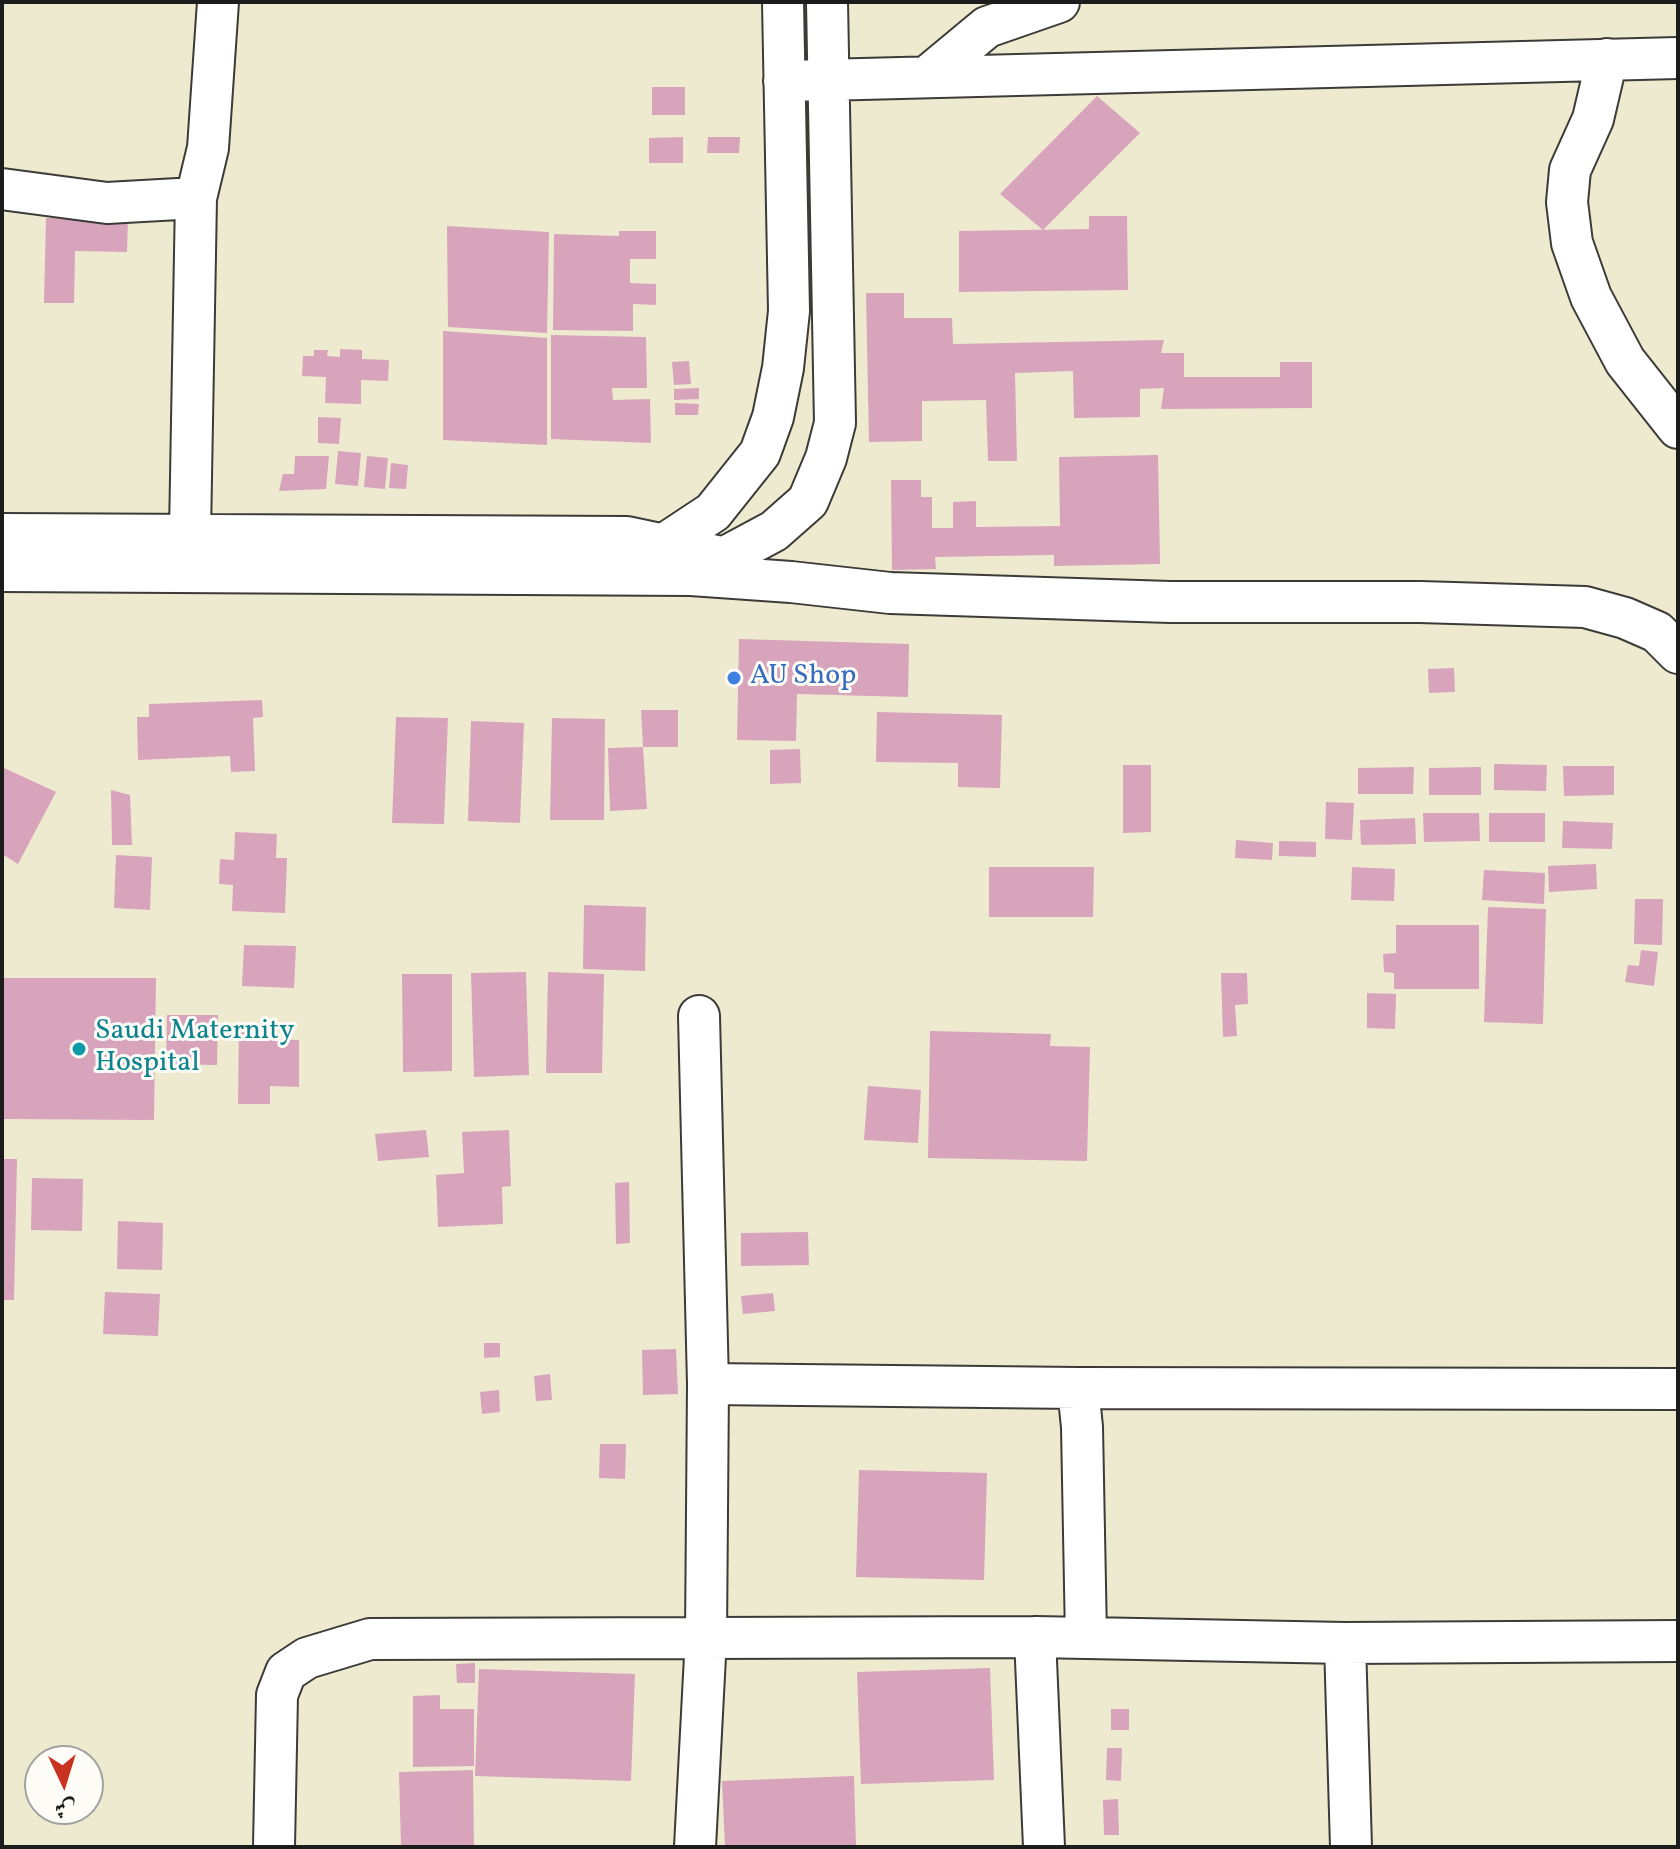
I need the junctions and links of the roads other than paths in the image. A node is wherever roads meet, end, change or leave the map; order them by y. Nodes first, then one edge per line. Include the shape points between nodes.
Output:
1 (218, 2) edge
2 (783, 2) edge
3 (827, 2) edge
4 (1059, 2) edge
5 (1678, 58) edge
6 (1607, 59) junction
7 (928, 76) junction
8 (829, 78) junction
9 (784, 81) junction
10 (2, 189) edge
11 (196, 198) junction
12 (1678, 428) edge
13 (190, 533) junction
14 (2, 534) edge
15 (474, 534) junction
16 (661, 544) junction
17 (727, 557) junction
18 (2, 571) edge
19 (474, 574) junction
20 (625, 575) junction
21 (691, 575) junction
22 (791, 582) junction
23 (1678, 653) edge
24 (699, 1016) dead end
25 (708, 1384) junction
26 (1078, 1388) junction
27 (1678, 1389) edge
28 (706, 1637) junction
29 (1035, 1637) junction
30 (1086, 1638) junction
31 (1678, 1641) edge
32 (1345, 1643) junction
33 (274, 1847) edge
34 (695, 1847) edge
35 (1044, 1847) edge
36 (1351, 1847) edge

1 - 11 street via 208,148
2 - 9 street
3 - 8 street
4 - 7 street via 987,27
5 - 6 street
6 - 7 street
6 - 12 street via 1593,119 1570,170 1572,243 1591,297 1625,361
7 - 8 street
8 - 9 street
8 - 17 street via 835,423 808,501 774,531
9 - 16 street via 789,311 773,417 760,453 713,512
10 - 11 street via 107,203
11 - 13 street
13 - 14 street
13 - 15 street
15 - 16 street via 627,537
15 - 19 street
16 - 17 street
16 - 20 street
17 - 21 street
17 - 22 street
18 - 19 street
19 - 20 street
20 - 21 street
21 - 22 street
22 - 23 street via 890,593 1170,602 1585,607 1657,632
24 - 25 street
25 - 26 street
25 - 28 street
26 - 27 street
26 - 30 street
28 - 29 street
28 - 33 street via 370,1639 307,1658 286,1672 277,1695
28 - 34 street
29 - 30 street
29 - 35 street
30 - 32 street
31 - 32 street
32 - 36 street

